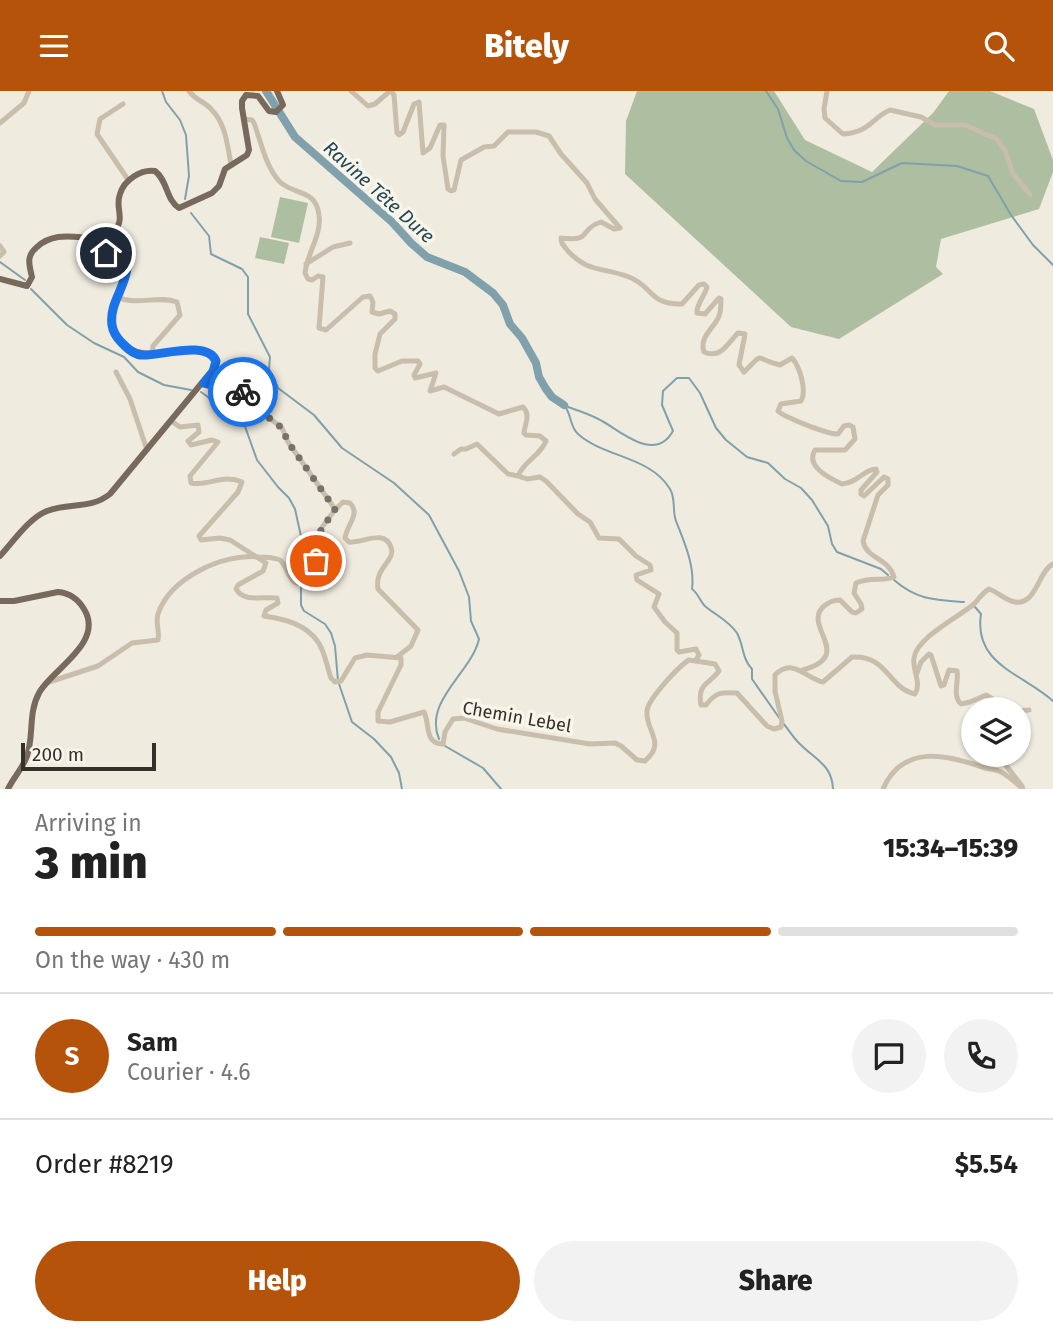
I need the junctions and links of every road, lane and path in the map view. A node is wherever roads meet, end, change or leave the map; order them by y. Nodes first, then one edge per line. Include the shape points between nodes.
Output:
1 (29, 91) edge
2 (189, 91) edge
3 (277, 91) edge
4 (351, 91) edge
5 (390, 91) edge
6 (827, 91) edge
7 (123, 104) dead end
8 (244, 119) junction
9 (0, 123) edge
10 (231, 164) junction
11 (129, 181) junction
12 (1030, 194) dead end
13 (117, 230) junction
14 (350, 243) dead end
15 (0, 246) edge
16 (0, 256) edge
17 (306, 264) junction
18 (0, 279) edge
19 (117, 297) junction
20 (152, 354) junction
21 (116, 372) dead end
22 (204, 383) junction
23 (171, 421) junction
24 (147, 450) junction
25 (454, 454) dead end
26 (518, 477) junction
27 (335, 509) junction
28 (0, 556) edge
29 (257, 556) junction
30 (1053, 564) edge
31 (0, 601) edge
32 (397, 657) junction
33 (696, 660) junction
34 (803, 670) junction
35 (916, 676) junction
36 (46, 683) junction
37 (961, 704) edge
38 (1008, 767) edge
39 (8, 789) edge
40 (883, 789) edge
41 (1023, 789) edge

1 - 9 street via 24,103
2 - 10 street via 220,121
3 - 8 main road via 281,109 272,112 258,96 246,95
4 - 5 street via 368,106
5 - 34 street via 399,135 419,102 423,153 443,125 449,190 454,190 461,160 494,146 512,131 550,136 620,228 601,222 582,239 561,238 577,261 630,277 665,303 682,303 704,284 706,294 697,313 705,314 721,299 718,319 702,346 704,352 722,352 741,332 746,337 740,365 744,372 755,358 780,365 792,358 804,398 781,404 781,415 829,435 849,425 855,433 845,450 815,450 813,465 842,484 853,483 876,469 861,490 864,496 880,479 888,479 863,541 867,552 886,563 894,577 856,583 854,593 862,609 856,613 840,600 820,610 818,624 827,643 826,656
6 - 12 street via 825,118 844,134 871,126 890,110 935,125 965,125 997,139 1013,174
7 - 11 street via 100,119 97,134
8 - 10 main road via 249,150
8 - 17 street via 254,123 279,181 307,195 317,206 317,234
10 - 11 main road via 212,193 184,208 171,202 165,182 155,170 140,172
11 - 13 main road via 119,194
13 - 18 main road via 102,239 53,237 32,252 28,262 32,277 27,286
13 - 19 main road via 116,246 100,259 127,268
14 - 17 street via 333,247
15 - 16 street via 4,252
17 - 26 street via 308,279 323,277 322,329 367,295 372,298 372,312 395,314 380,334 375,354 378,371 402,361 418,361 415,378 436,373 430,391 452,389 499,414 526,409 524,433 546,441
19 - 20 main road via 112,319 115,335 132,352
19 - 20 street via 177,302 180,315 153,346
20 - 22 main road via 208,352 216,361
21 - 24 street
22 - 23 main road
22 - 27 street via 242,391 282,428
23 - 24 main road
23 - 29 street via 180,428 198,425 199,432 188,441 191,446 218,442 190,477 191,483 222,478 242,484 199,538 230,540
24 - 28 main road via 105,497 90,505 43,513
25 - 26 street via 477,444 508,474
26 - 33 street via 540,477 590,522 599,538 619,539 650,565 650,570 636,575 637,580 659,594 654,607 677,633 677,650 696,649
27 - 29 street via 314,541 316,561 307,580 294,582 278,559
27 - 32 street via 343,502 354,507 356,513 345,538 349,542 379,537 392,550 380,569 378,589 418,630 411,646
29 - 32 street via 266,569 236,591 248,598 277,598 278,603 265,610 264,616 288,620 311,634 335,682 341,681 355,658
29 - 36 street via 207,566 167,594 158,614 158,640 132,643 98,666
30 - 35 street via 1024,600 1012,601 989,589 936,631 916,650
31 - 36 main road via 65,593 86,613 88,627 79,649
32 - 33 street, Chemin Lebel via 402,662 378,712 380,723 424,712 428,732 438,744 443,744 453,719 464,718 497,729 621,745 640,761 651,755 655,745 647,711 650,702 674,673
33 - 34 street via 715,664 719,671 704,684 701,705 720,692 737,693 774,729 781,727 775,675 786,668
34 - 35 street via 822,682 852,657 871,658 915,694
35 - 37 street via 929,654 941,686 949,670 957,671 956,695
36 - 39 main road via 34,705 28,756
38 - 41 street
40 - 41 street via 901,766 925,755 999,770

